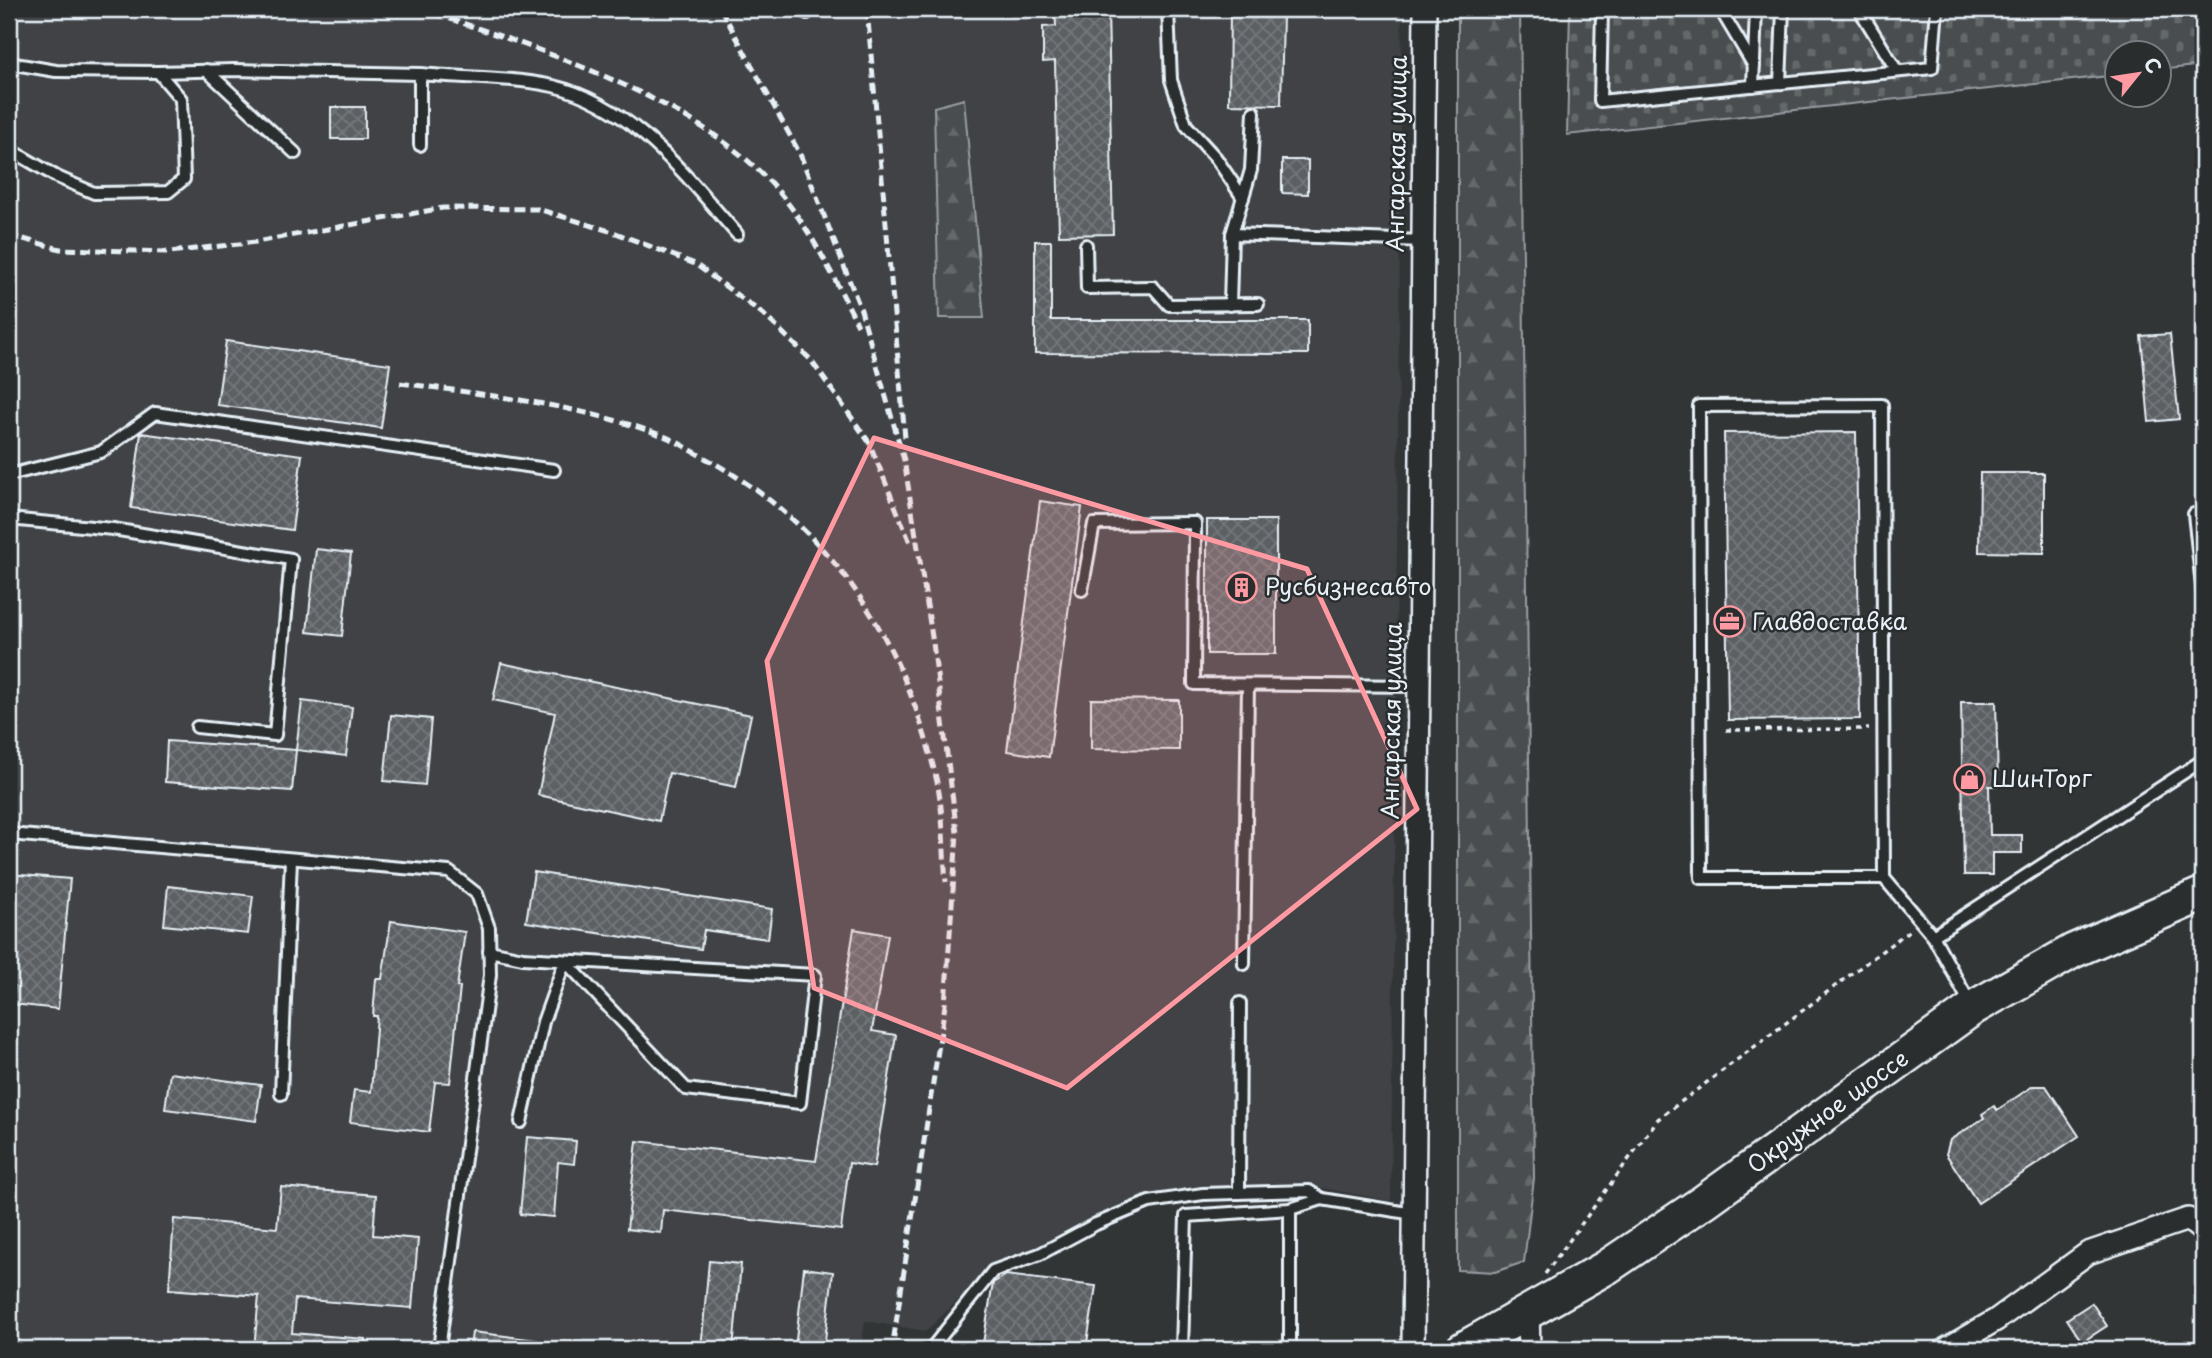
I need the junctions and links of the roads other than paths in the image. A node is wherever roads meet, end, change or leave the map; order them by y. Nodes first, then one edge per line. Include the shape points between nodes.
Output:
1 (1168, 9) edge
2 (1425, 9) edge
3 (1602, 9) edge
4 (1720, 9) edge
5 (1756, 9) edge
6 (1783, 9) edge
7 (1859, 9) edge
8 (1937, 9) edge
9 (9, 63) edge
10 (1754, 66) junction
11 (206, 70) junction
12 (1897, 71) junction
13 (158, 72) junction
14 (420, 74) junction
15 (1780, 83) junction
16 (1753, 86) junction
17 (1254, 113) dead end
18 (420, 145) dead end
19 (9, 149) edge
20 (295, 153) dead end
21 (1243, 198) junction
22 (737, 234) dead end
23 (1232, 234) junction
24 (1423, 241) junction
25 (1086, 245) dead end
26 (1258, 304) dead end
27 (1230, 305) junction
28 (554, 470) dead end
29 (9, 475) edge
30 (2194, 514) dead end
31 (9, 519) edge
32 (1082, 590) dead end
33 (2203, 595) edge
34 (1248, 685) junction
35 (1419, 686) junction
36 (197, 727) dead end
37 (2203, 760) edge
38 (9, 834) edge
39 (291, 859) junction
40 (1884, 878) junction
41 (2203, 894) edge
42 (1933, 936) junction
43 (489, 951) junction
44 (565, 961) junction
45 (1244, 964) dead end
46 (1240, 1003) dead end
47 (1973, 1008) junction
48 (281, 1094) dead end
49 (521, 1122) dead end
50 (1239, 1193) junction
51 (1322, 1199) junction
52 (1290, 1209) junction
53 (1414, 1214) junction
54 (2203, 1231) edge
55 (1528, 1312) junction
56 (439, 1349) edge
57 (931, 1349) edge
58 (1182, 1349) edge
59 (1290, 1349) edge
60 (1413, 1349) edge
61 (1463, 1349) edge
62 (1529, 1349) edge
63 (1946, 1349) edge

1 - 21 lane via 1171,80 1186,125
2 - 24 street, Ангарская улица
3 - 16 lane via 1600,101
4 - 10 lane
5 - 10 lane
6 - 15 lane
7 - 12 lane
8 - 12 lane via 1932,68
9 - 13 lane via 56,71
10 - 16 lane
11 - 13 lane
11 - 14 lane
11 - 20 lane
12 - 15 lane
13 - 19 lane via 181,99 184,179 168,192 94,193
14 - 18 lane
14 - 22 lane via 552,86 591,99 621,115 673,162
15 - 16 lane
17 - 21 lane via 1251,170
21 - 23 lane
23 - 24 lane
23 - 27 lane
24 - 35 street, Ангарская улица
25 - 27 lane via 1087,288 1153,287 1169,305
26 - 27 lane
28 - 29 lane via 155,413 101,452
30 - 33 lane
31 - 36 lane via 113,529 291,559 275,735
32 - 34 lane via 1094,524 1195,523 1194,684
34 - 35 lane
34 - 45 lane
35 - 53 street, Ангарская улица
37 - 42 lane
38 - 39 lane
39 - 43 lane via 449,872 477,894 489,928
39 - 48 lane
40 - 40 lane via 1882,405 1699,406 1701,878
40 - 42 lane
41 - 47 main road, Окружное шоссе via 2073,951
42 - 47 lane
43 - 44 lane
43 - 56 lane via 490,975
44 - 44 lane via 815,975 800,1103 686,1089
44 - 49 lane via 543,1022
46 - 50 lane
47 - 55 main road, Окружное шоссе via 1705,1201 1607,1267
50 - 51 lane via 1309,1191
50 - 57 lane via 1149,1202 993,1271
51 - 52 lane
51 - 53 lane
52 - 58 lane via 1186,1216
52 - 59 lane
53 - 60 street, Ангарская улица
54 - 63 street via 2188,1219 2088,1252 1996,1320
55 - 61 main road, Окружное шоссе
55 - 62 street

